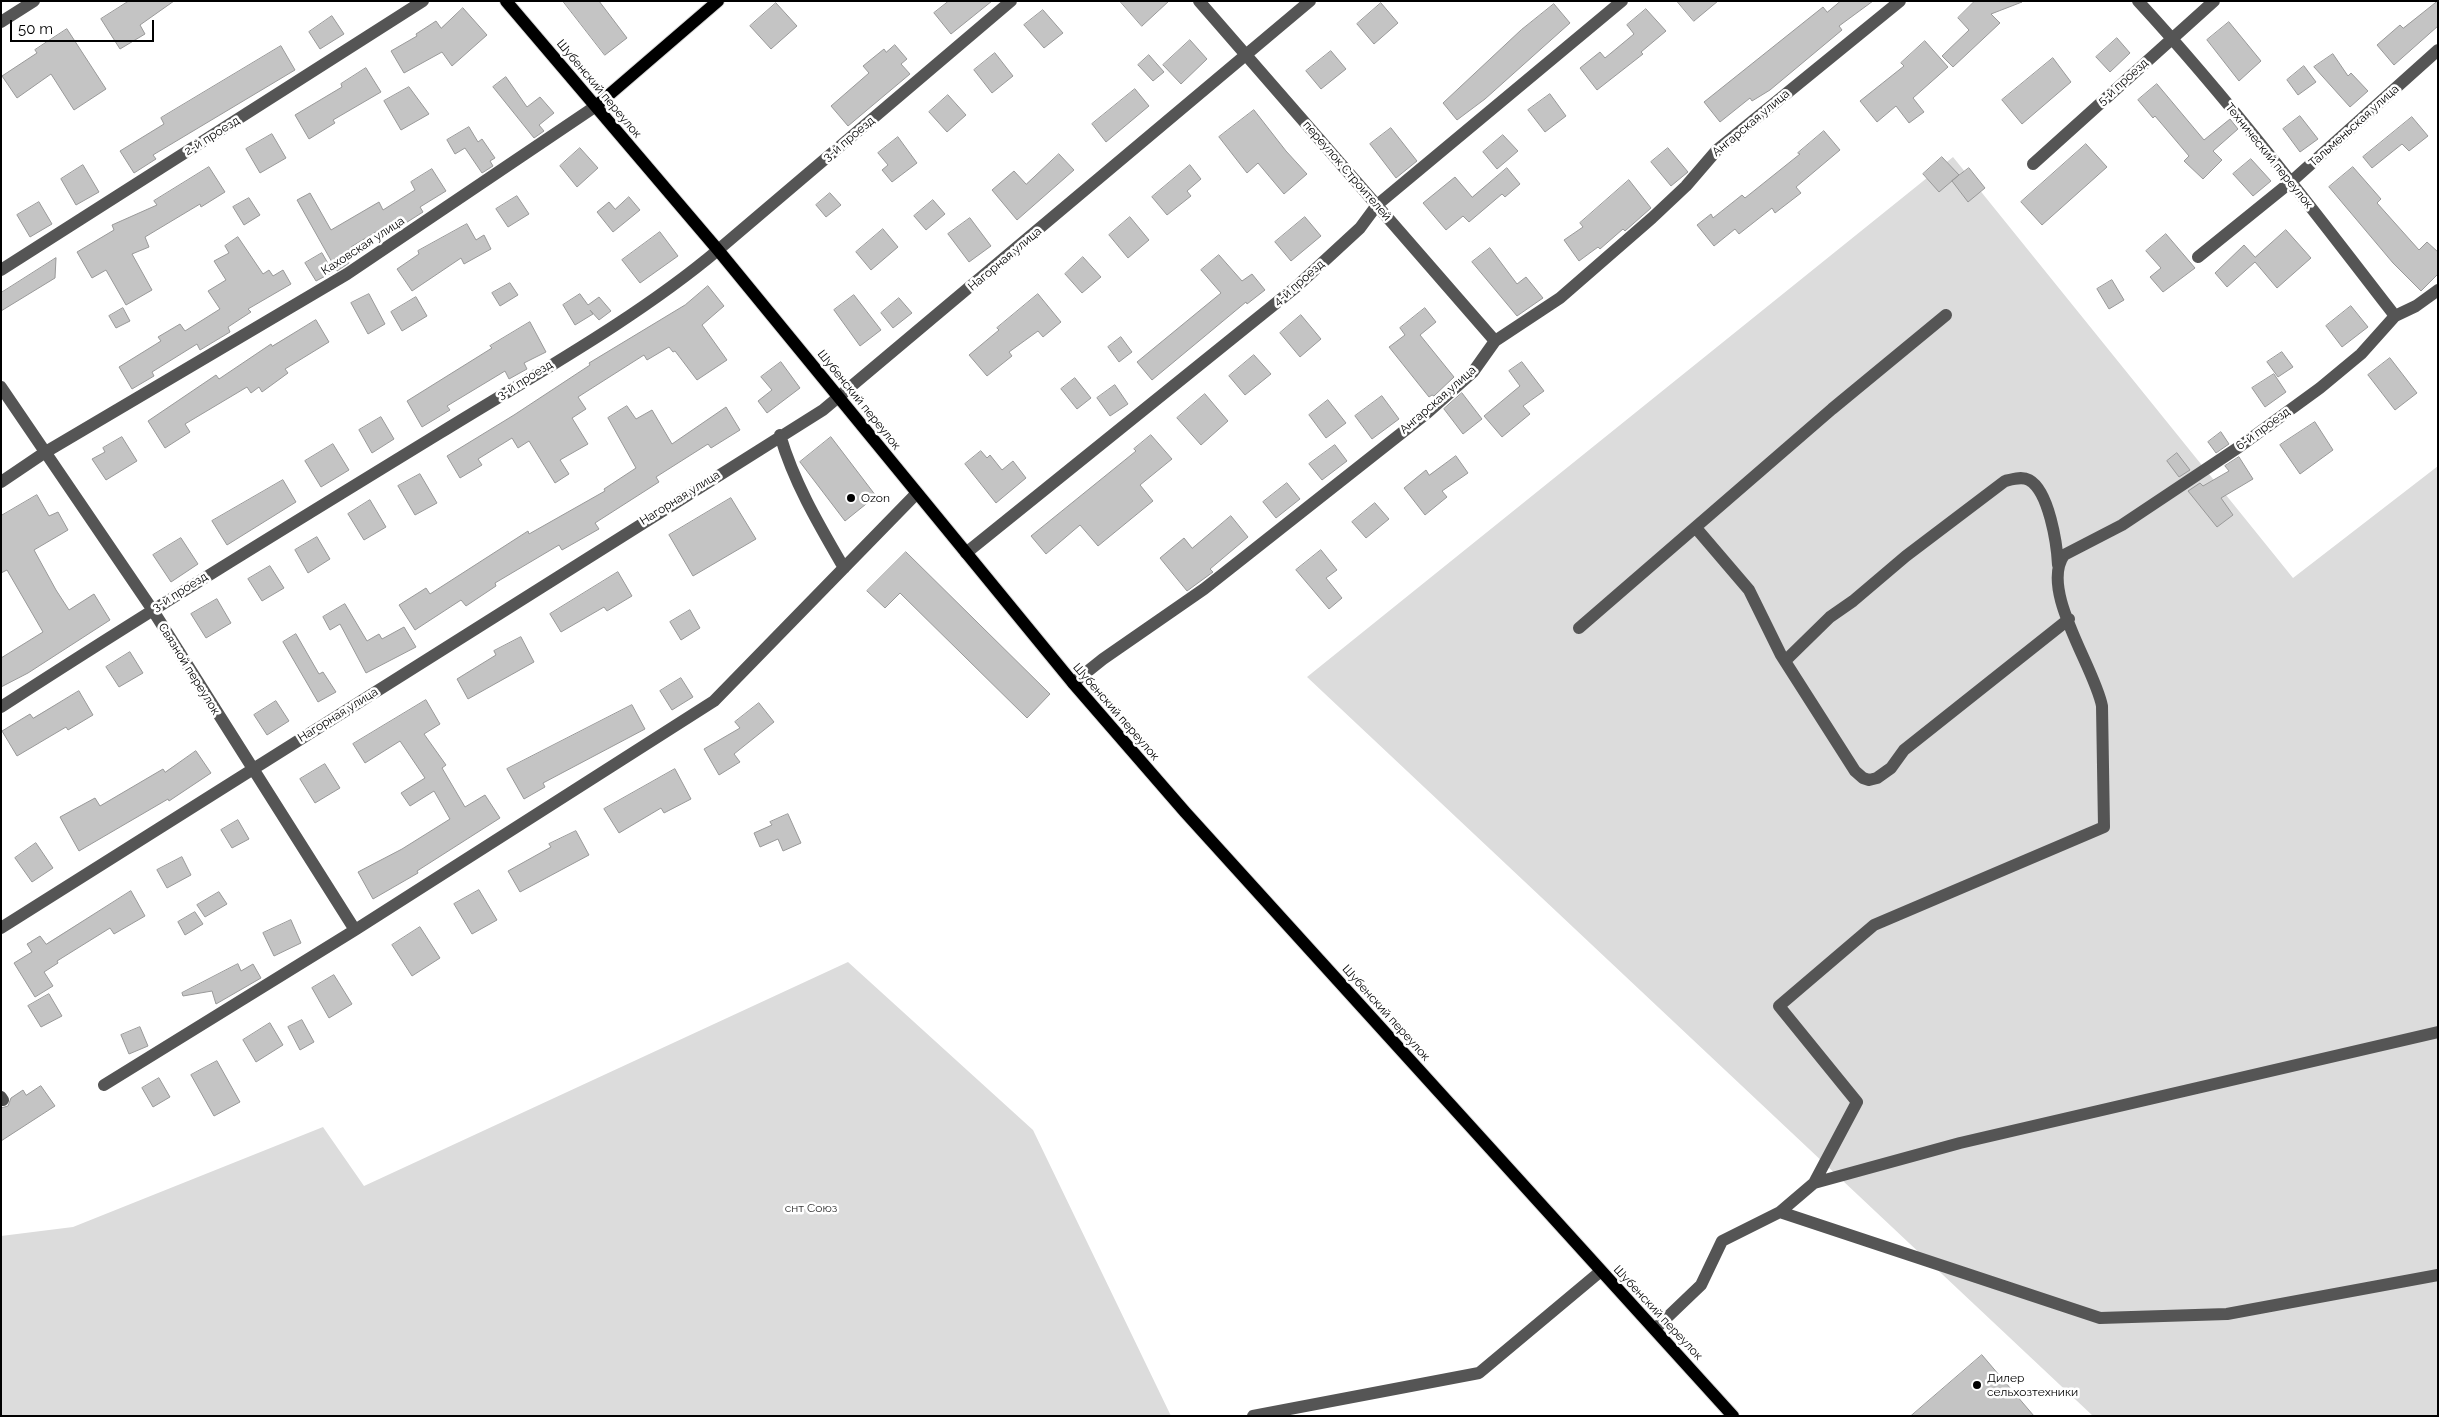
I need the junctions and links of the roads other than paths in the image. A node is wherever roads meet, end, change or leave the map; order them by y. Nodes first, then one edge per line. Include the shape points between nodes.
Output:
1 (34, 1) edge
2 (423, 1) edge
3 (506, 1) edge
4 (718, 1) edge
5 (1011, 1) edge
6 (1198, 1) edge
7 (1310, 1) edge
8 (1622, 1) edge
9 (1900, 1) edge
10 (2138, 1) edge
11 (2214, 1) edge
12 (1, 22) edge
13 (2172, 38) junction
14 (2438, 50) edge
15 (1246, 57) junction
16 (596, 106) junction
17 (2033, 164) dead end
18 (2292, 181) junction
19 (1377, 205) junction
20 (718, 250) junction
21 (2198, 257) dead end
22 (1, 270) edge
23 (2438, 290) edge
24 (1946, 315) dead end
25 (2394, 316) junction
26 (1495, 342) junction
27 (1, 387) edge
28 (839, 398) junction
29 (780, 435) junction
30 (44, 453) junction
31 (1, 482) edge
32 (917, 493) junction
33 (1696, 528) junction
34 (966, 553) junction
35 (2058, 567) junction
36 (844, 568) junction
37 (152, 609) junction
38 (2069, 618) junction
39 (1579, 628) dead end
40 (1785, 661) junction
41 (1073, 683) junction
42 (1, 706) edge
43 (252, 769) junction
44 (1, 928) edge
45 (355, 930) junction
46 (2438, 1032) edge
47 (104, 1085) dead end
48 (1814, 1183) junction
49 (1780, 1212) junction
50 (1601, 1272) junction
51 (2438, 1275) edge
52 (1655, 1329) junction
53 (1254, 1416) edge
54 (1733, 1416) edge

1 - 12 street
2 - 22 street, 2-й проезд
3 - 16 main road, Шубенский переулок
4 - 16 main road, Каховская улица
5 - 20 street, 3-й проезд
6 - 15 street, переулок Строителей
7 - 15 street, Нагорная улица
8 - 19 street, 4-й проезд
9 - 26 street, Ангарская улица via 1717,150 1686,186 1560,298
10 - 13 street, Технический переулок
11 - 13 street, 5-й проезд
13 - 17 street, 5-й проезд
13 - 18 street, Технический переулок
14 - 18 street, Тальменьская улица
15 - 19 street, переулок Строителей
15 - 28 street, Нагорная улица
16 - 20 main road, Шубенский переулок
16 - 30 street, Каховская улица via 347,274
18 - 21 street, Тальменьская улица
18 - 25 street, Технический переулок
19 - 26 street, переулок Строителей
19 - 34 street, 4-й проезд via 1360,228 1296,287
20 - 28 main road, Шубенский переулок
20 - 37 street, 3-й проезд via 675,285 568,354
23 - 25 street, 6-й проезд via 2416,306
24 - 33 street via 1832,408
25 - 35 street, 6-й проезд via 2361,354 2291,409 2122,525 2064,555
26 - 41 street, Ангарская улица via 1473,372 1427,413 1204,589
27 - 30 street, Связной переулок
28 - 29 street, Нагорная улица
28 - 32 main road, Шубенский переулок
29 - 36 street via 793,475
29 - 43 street, Нагорная улица
30 - 31 street, Каховская улица
30 - 37 street, Связной переулок
32 - 34 main road, Шубенский переулок
32 - 36 street
33 - 39 street
33 - 40 street via 1749,590
34 - 41 main road, Шубенский переулок
35 - 38 street via 2059,588
35 - 40 street via 2054,530 2036,488 2025,479 2006,481 1830,618
36 - 45 street via 714,701
37 - 42 street, 3-й проезд
37 - 43 street, Связной переулок
38 - 40 street via 1904,750 1891,768 1869,780 1850,764
38 - 48 street via 2101,699 2104,827 1874,925 1779,1006 1857,1102
41 - 50 main road, Шубенский переулок via 1185,812
43 - 44 street, Нагорная улица
43 - 45 street, Связной переулок
45 - 47 street
46 - 48 street via 1960,1143
48 - 49 street
49 - 51 street via 2100,1318 2227,1314
49 - 52 street via 1722,1241 1701,1285
50 - 52 main road, Шубенский переулок
50 - 53 street via 1479,1373
52 - 54 main road, Шубенский переулок

